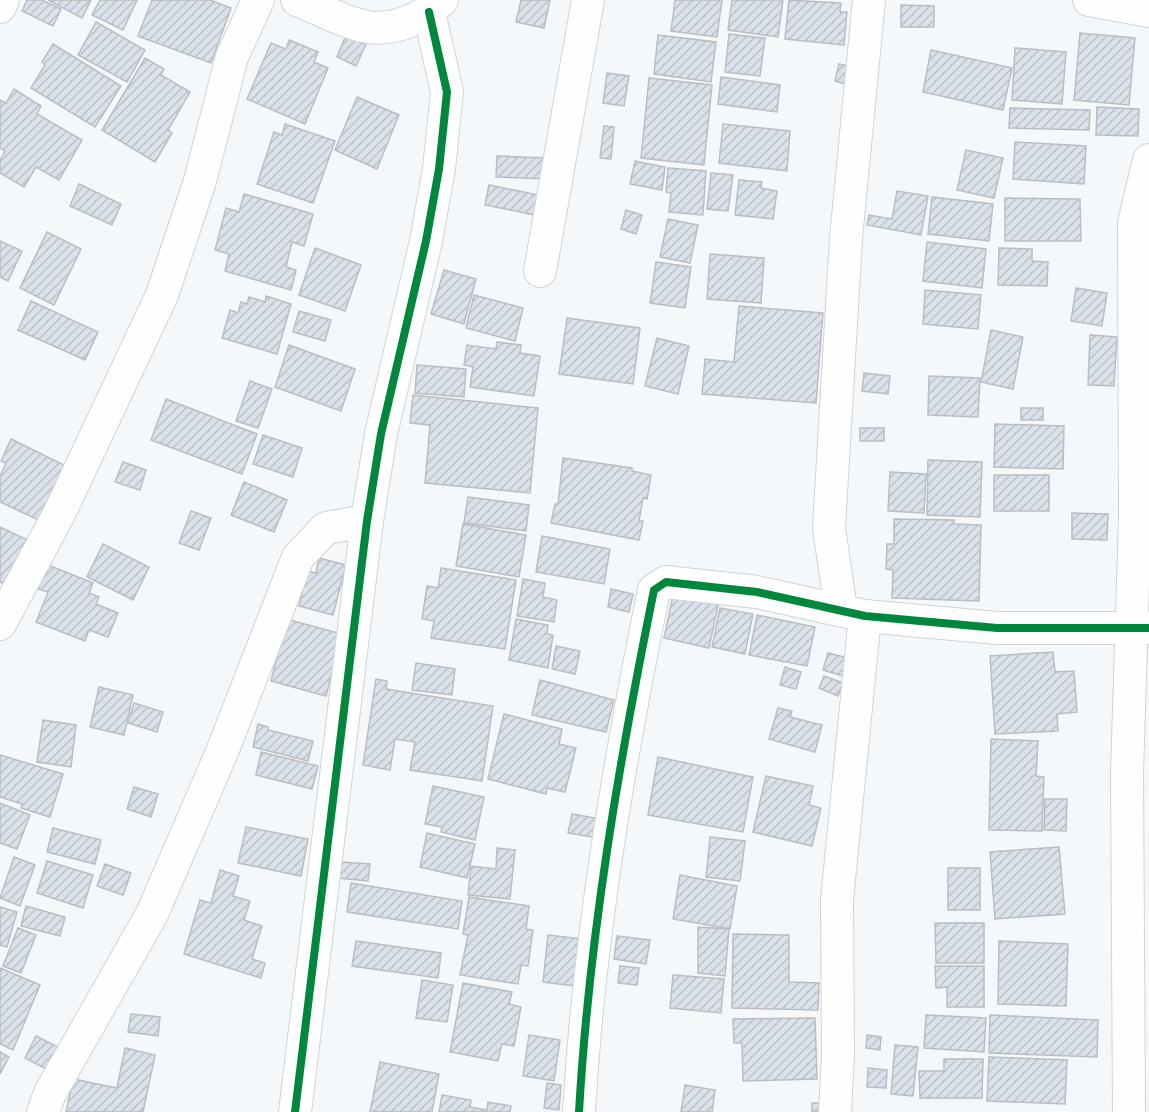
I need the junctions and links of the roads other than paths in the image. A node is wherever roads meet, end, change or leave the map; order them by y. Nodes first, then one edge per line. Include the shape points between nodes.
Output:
1 (3, 0) edge
2 (258, 0) edge
3 (297, 0) edge
4 (588, 0) edge
5 (869, 0) edge
6 (1089, 0) edge
7 (435, 6) edge
8 (0, 7) edge
9 (1149, 11) edge
10 (1149, 160) edge
11 (540, 271) dead end
12 (367, 521) junction
13 (853, 613) junction
14 (0, 624) edge
15 (1141, 627) edge
16 (43, 1112) edge
17 (295, 1112) edge
18 (579, 1112) edge
19 (835, 1112) edge
20 (1129, 1112) edge

1 - 8 street
2 - 14 street via 232,57 200,181 162,295 59,514
3 - 7 street via 369,27 408,23
4 - 11 street
5 - 13 street via 846,238 829,528
6 - 9 street
7 - 12 street via 447,92 439,169 381,434
10 - 15 street via 1134,223
12 - 16 street via 326,528 298,557 222,752 152,914 50,1093
12 - 17 street
13 - 15 street via 997,628
13 - 18 street via 757,591 666,582 654,590 631,700 594,940
13 - 19 street via 837,900
15 - 20 street via 1127,773

